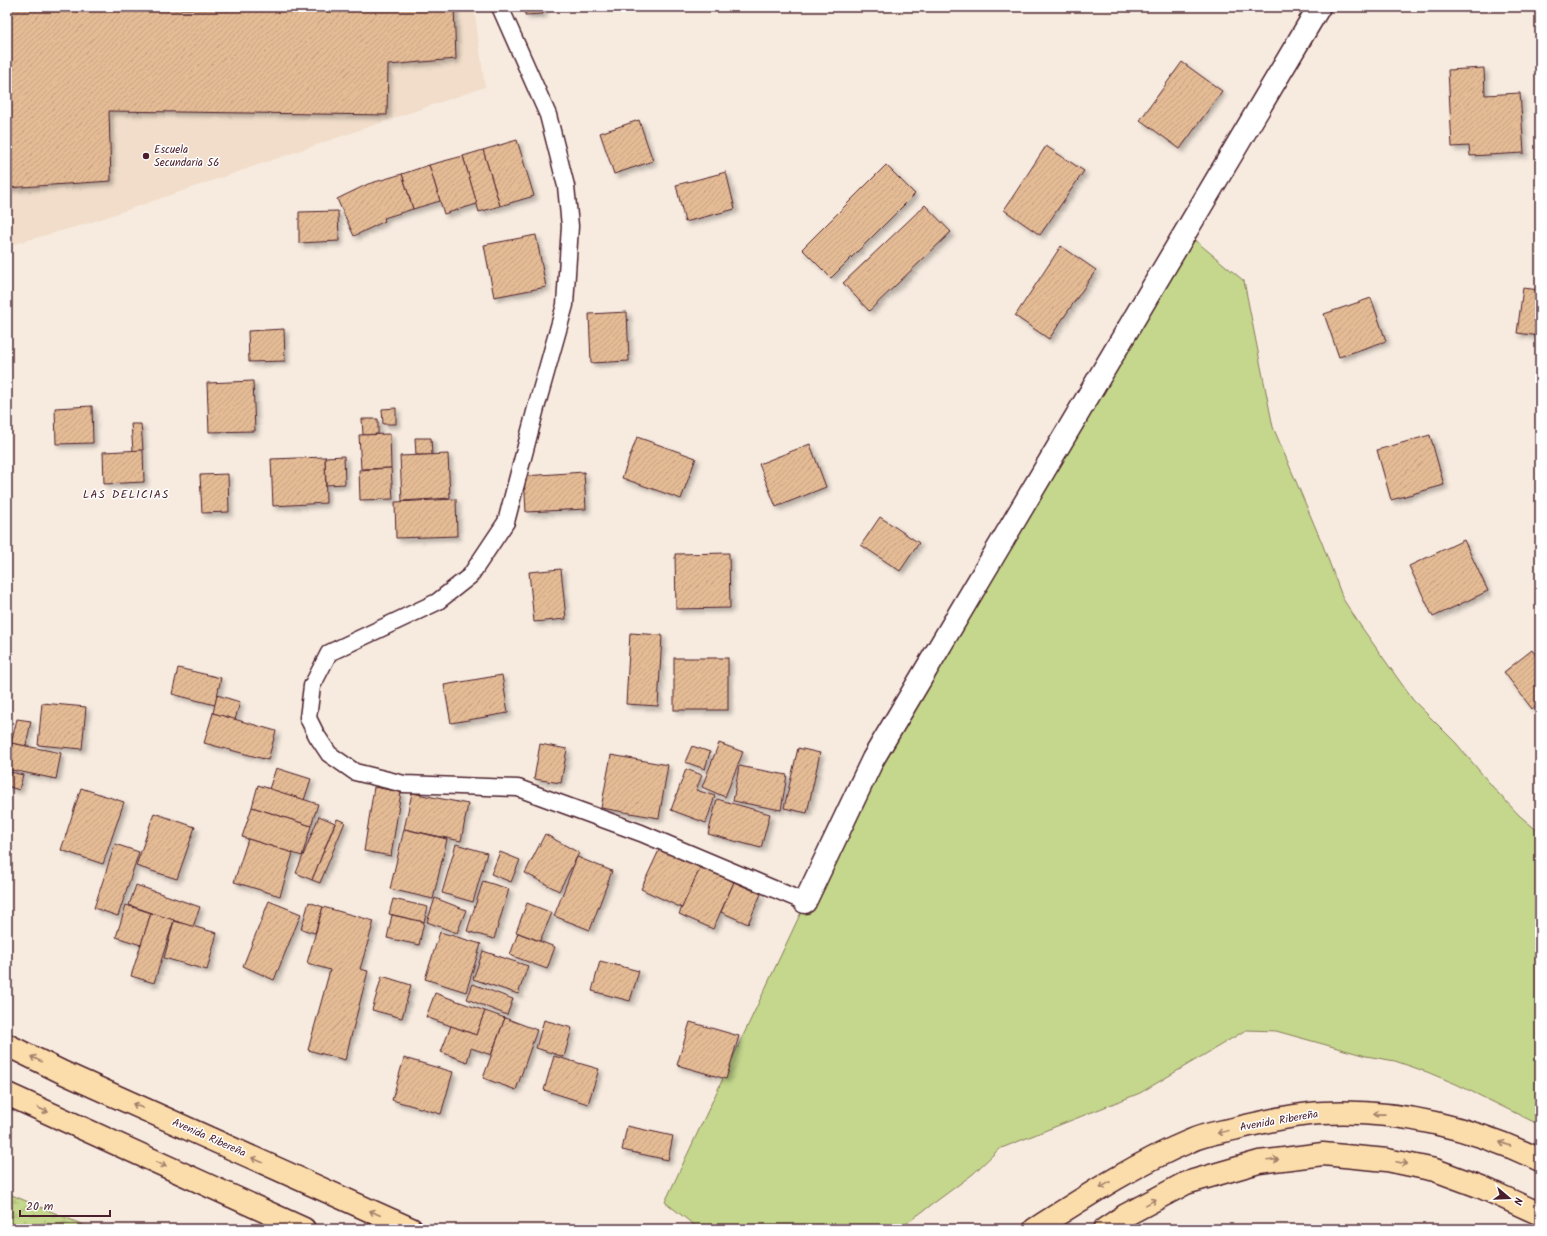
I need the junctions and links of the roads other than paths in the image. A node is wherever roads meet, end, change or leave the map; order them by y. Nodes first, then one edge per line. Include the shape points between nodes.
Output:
1 (500, 7) edge
2 (1319, 7) edge
3 (805, 902) joint
4 (7, 1045) edge
5 (7, 1094) edge
6 (1540, 1160) edge
7 (1540, 1214) edge
8 (304, 1229) edge
9 (411, 1229) edge
10 (1035, 1229) edge
11 (1105, 1229) edge

1 - 3 lane via 548,115 566,186 570,226 565,305 506,522 470,576 436,602 329,653 312,686 308,718 329,754 355,772 404,784 518,788 641,833
2 - 3 street via 872,759
9 -> 4 main road, Avenida Ribereña
5 -> 8 main road
6 -> 10 main road, Avenida Ribereña via 1460,1128 1389,1114 1323,1113 1260,1122 1191,1140 1126,1171
11 -> 7 main road via 1186,1183 1259,1162 1323,1154 1387,1160 1435,1170 1482,1187

